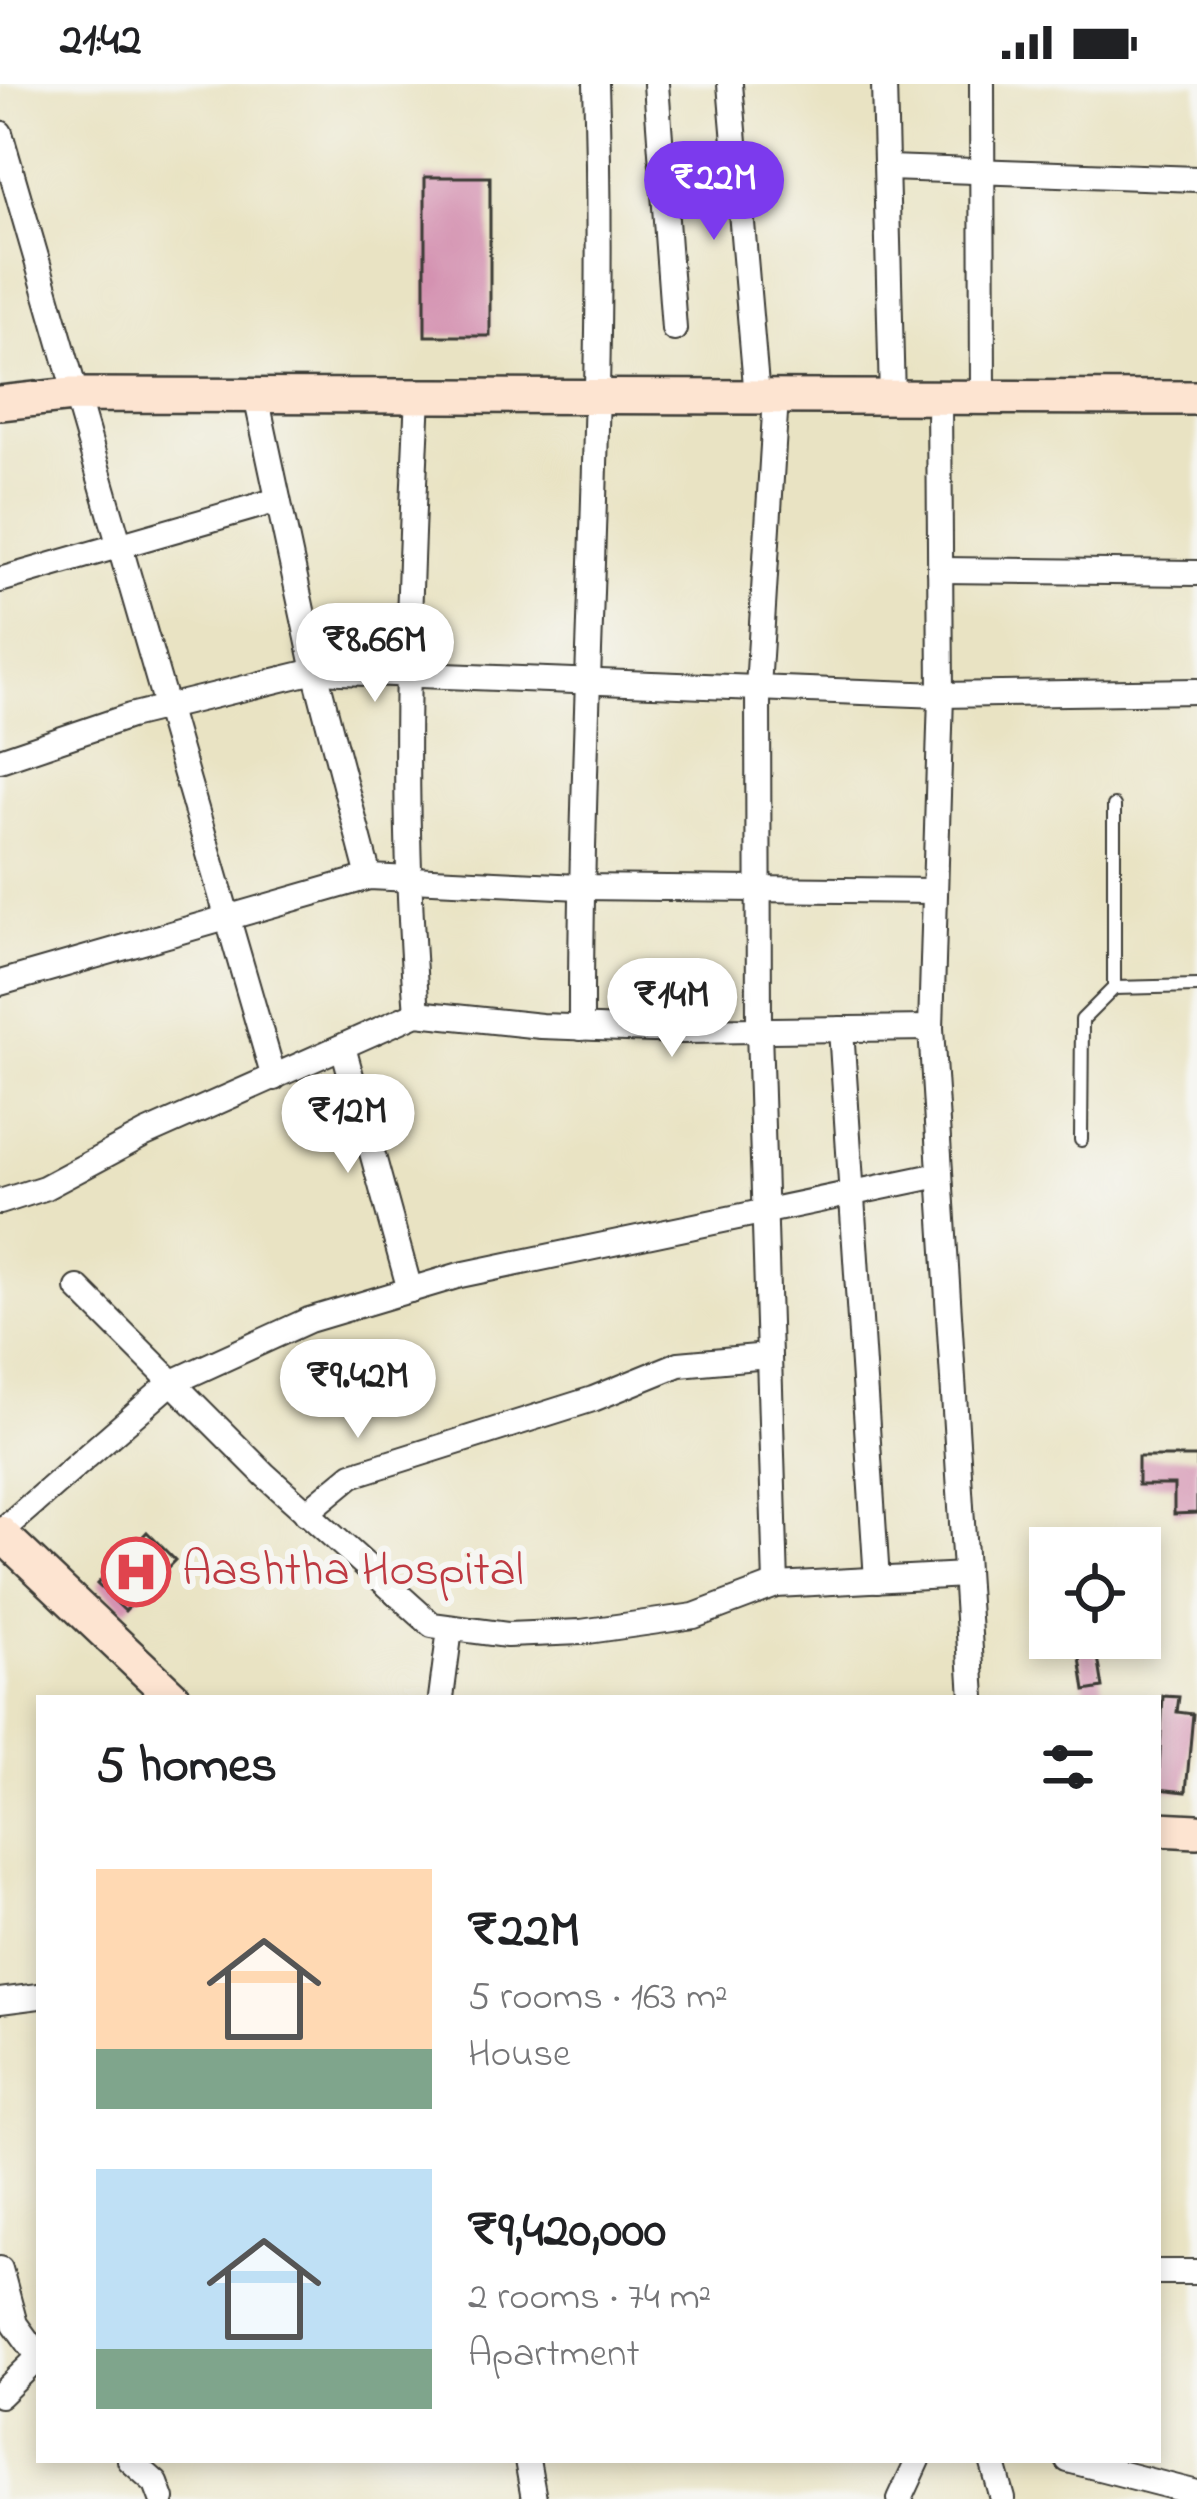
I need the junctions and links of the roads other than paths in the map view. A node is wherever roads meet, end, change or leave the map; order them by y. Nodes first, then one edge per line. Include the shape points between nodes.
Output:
1 (596, 84) edge
2 (656, 84) edge
3 (730, 84) edge
4 (884, 84) edge
5 (982, 84) edge
6 (0, 133) edge
7 (888, 168) junction
8 (983, 172) junction
9 (1197, 178) edge
10 (674, 329) dead end
11 (72, 395) junction
12 (256, 395) junction
13 (418, 396) junction
14 (600, 397) junction
15 (766, 397) junction
16 (892, 398) junction
17 (939, 398) junction
18 (983, 398) junction
19 (1197, 398) edge
20 (0, 403) edge
21 (278, 500) junction
22 (121, 545) junction
23 (940, 570) junction
24 (1197, 573) edge
25 (0, 580) edge
26 (315, 671) junction
27 (405, 676) junction
28 (587, 682) junction
29 (758, 688) junction
30 (1197, 692) edge
31 (941, 695) junction
32 (168, 705) junction
33 (0, 760) edge
34 (1114, 806) dead end
35 (369, 877) junction
36 (406, 879) junction
37 (580, 887) junction
38 (763, 890) junction
39 (935, 891) junction
40 (228, 918) junction
41 (0, 983) edge
42 (1197, 986) edge
43 (1114, 988) junction
44 (417, 1013) junction
45 (581, 1028) junction
46 (931, 1028) junction
47 (841, 1029) junction
48 (759, 1030) junction
49 (343, 1047) junction
50 (274, 1078) junction
51 (1081, 1140) dead end
52 (939, 1174) junction
53 (848, 1192) junction
54 (0, 1202) edge
55 (764, 1208) junction
56 (78, 1288) dead end
57 (410, 1290) junction
58 (768, 1356) junction
59 (171, 1383) junction
60 (306, 1513) junction
61 (0, 1533) edge
62 (964, 1575) junction
63 (877, 1580) junction
64 (776, 1585) junction
65 (450, 1629) junction
66 (171, 1695) edge
67 (441, 1695) edge
68 (973, 1695) edge
69 (1161, 1829) edge
70 (1197, 1831) edge
71 (36, 1996) edge
72 (0, 2001) edge
73 (0, 2270) edge
74 (1161, 2272) edge
75 (1197, 2272) edge
76 (36, 2353) edge
77 (36, 2360) edge
78 (0, 2395) edge
79 (133, 2463) edge
80 (527, 2463) edge
81 (917, 2463) edge
82 (993, 2463) edge
83 (1113, 2465) edge
84 (1197, 2493) edge
85 (161, 2499) edge
86 (534, 2499) edge
87 (900, 2499) edge
88 (1003, 2499) edge

1 - 14 street
2 - 10 street
3 - 15 street
4 - 7 street
5 - 8 street
6 - 11 street
7 - 8 street
7 - 16 street
8 - 9 street
8 - 18 street
11 - 12 street
11 - 20 street
11 - 22 street
12 - 13 street
12 - 21 street
13 - 14 street
13 - 27 street
14 - 15 street
14 - 28 street
15 - 16 street
15 - 29 street
16 - 17 street
17 - 18 street
17 - 23 street
18 - 19 street
21 - 22 street
21 - 26 street
22 - 25 street
22 - 32 street
23 - 24 street
23 - 31 street
26 - 27 street
26 - 32 street
26 - 35 street
27 - 28 street
27 - 36 street
28 - 29 street
28 - 37 street
29 - 31 street
29 - 38 street
30 - 31 street
31 - 39 street
32 - 33 street
32 - 40 street
34 - 43 lane
35 - 36 street
35 - 40 street
36 - 37 street
36 - 44 street
37 - 38 street
37 - 45 street
38 - 39 street
38 - 48 street
39 - 46 street
40 - 41 street
40 - 50 street
42 - 43 lane
43 - 51 lane via 1078,1031
44 - 45 street
44 - 49 street
45 - 48 street
46 - 47 street
46 - 52 street
47 - 48 street
47 - 53 street
48 - 55 street
49 - 50 street
49 - 57 street
50 - 54 street
52 - 53 street
52 - 62 street
53 - 55 street
53 - 63 street
55 - 57 street
55 - 58 street
56 - 59 street
57 - 59 street via 309,1320
58 - 60 street via 679,1364 451,1441 352,1475
58 - 64 street
59 - 60 street
59 - 61 street
60 - 65 street via 432,1625
61 - 66 street
62 - 63 street
62 - 68 street
63 - 64 street
64 - 65 street via 694,1616 604,1629
65 - 67 street
69 - 70 street
71 - 72 street
73 - 76 street via 16,2324
74 - 75 street
77 - 78 street
79 - 85 street
80 - 86 street
81 - 87 street
82 - 88 street
83 - 84 street

